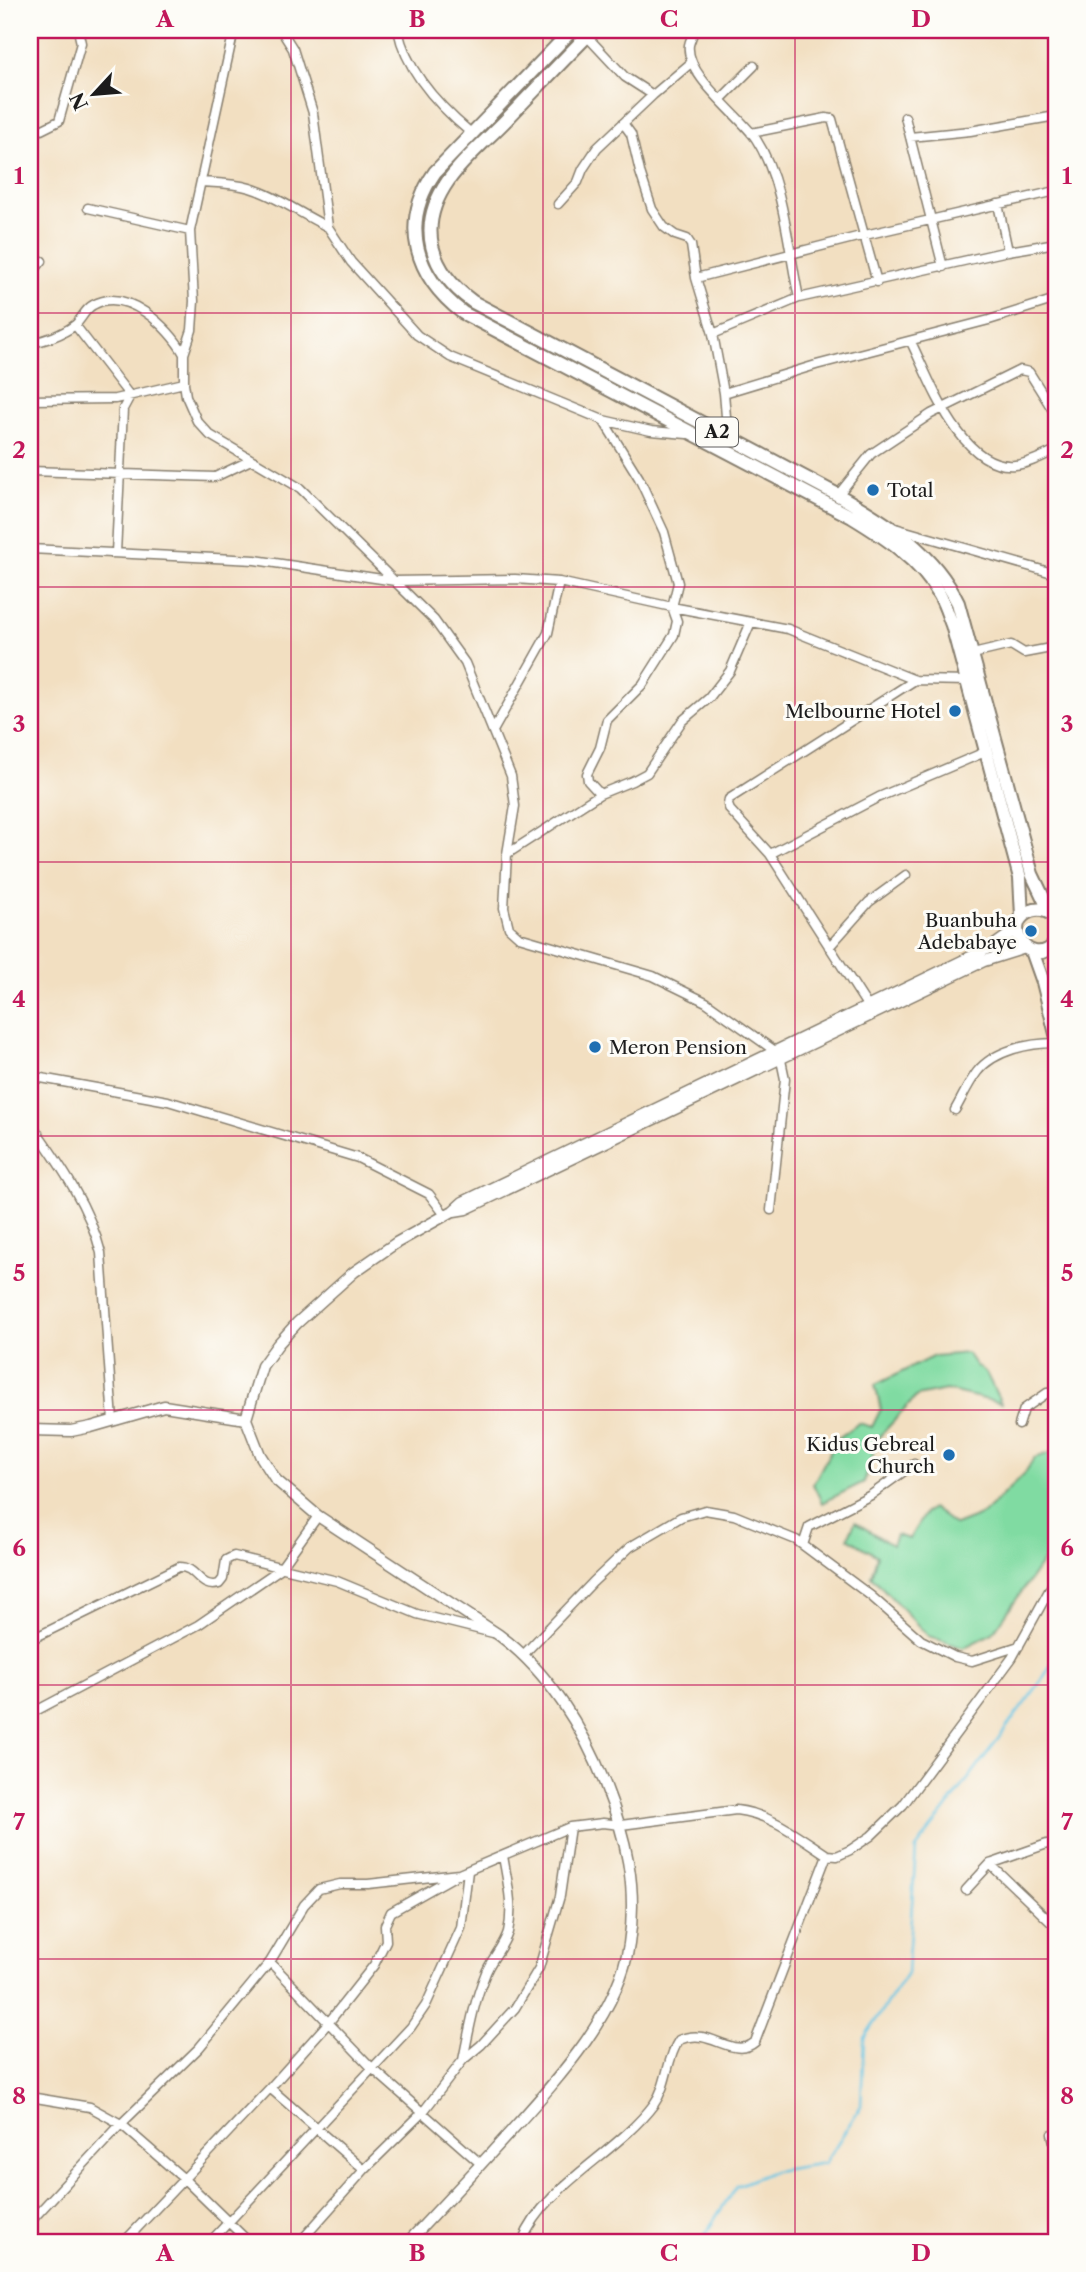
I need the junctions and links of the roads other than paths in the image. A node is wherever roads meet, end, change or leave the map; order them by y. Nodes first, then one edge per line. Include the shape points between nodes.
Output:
1 (78, 30) edge
2 (234, 30) edge
3 (281, 30) edge
4 (398, 30) edge
5 (572, 30) edge
6 (694, 30) edge
7 (587, 32) edge
8 (692, 62) junction
9 (754, 66) dead end
10 (653, 94) junction
11 (721, 99) junction
12 (1056, 116) edge
13 (905, 117) dead end
14 (30, 122) edge
15 (623, 123) junction
16 (751, 132) junction
17 (471, 133) junction
18 (910, 137) junction
19 (451, 155) junction
20 (461, 165) junction
21 (201, 182) junction
22 (1056, 191) edge
23 (558, 204) dead end
24 (998, 204) junction
25 (88, 208) dead end
26 (931, 220) junction
27 (328, 227) junction
28 (190, 231) junction
29 (865, 235) junction
30 (1056, 243) edge
31 (1008, 251) junction
32 (790, 256) junction
33 (42, 261) dead end
34 (943, 267) junction
35 (443, 274) junction
36 (30, 275) edge
37 (696, 278) junction
38 (430, 281) junction
39 (877, 282) junction
40 (799, 298) junction
41 (1056, 299) edge
42 (75, 325) junction
43 (713, 334) junction
44 (911, 342) junction
45 (30, 343) edge
46 (184, 354) junction
47 (184, 383) junction
48 (724, 393) junction
49 (130, 396) junction
50 (30, 400) edge
51 (944, 408) junction
52 (1056, 415) edge
53 (603, 420) junction
54 (694, 434) junction
55 (727, 438) junction
56 (1056, 450) edge
57 (731, 453) junction
58 (251, 460) junction
59 (30, 471) edge
60 (122, 475) junction
61 (838, 495) junction
62 (890, 527) junction
63 (875, 531) junction
64 (30, 549) edge
65 (116, 553) junction
66 (1056, 574) edge
67 (395, 581) junction
68 (559, 582) junction
69 (672, 607) junction
70 (751, 622) junction
71 (1056, 647) edge
72 (973, 654) junction
73 (915, 680) junction
74 (974, 680) junction
75 (493, 731) junction
76 (985, 751) junction
77 (600, 794) junction
78 (507, 854) junction
79 (770, 854) junction
80 (906, 875) dead end
81 (1022, 916) junction
82 (1054, 916) edge
83 (1017, 929) junction
84 (1056, 943) edge
85 (829, 947) junction
86 (1028, 950) junction
87 (870, 1011) junction
88 (1056, 1034) edge
89 (1056, 1043) edge
90 (778, 1056) junction
91 (30, 1076) edge
92 (955, 1111) dead end
93 (30, 1122) edge
94 (771, 1210) dead end
95 (449, 1213) junction
96 (1056, 1391) edge
97 (246, 1419) junction
98 (113, 1420) junction
99 (1019, 1425) dead end
100 (30, 1430) edge
101 (914, 1464) dead end
102 (318, 1517) junction
103 (803, 1545) junction
104 (281, 1569) junction
105 (1056, 1578) edge
106 (499, 1635) junction
107 (30, 1640) edge
108 (1019, 1646) junction
109 (524, 1654) junction
110 (30, 1714) edge
111 (621, 1825) junction
112 (569, 1827) junction
113 (1056, 1843) edge
114 (827, 1855) junction
115 (503, 1856) junction
116 (990, 1864) junction
117 (468, 1871) junction
118 (459, 1874) junction
119 (966, 1889) dead end
120 (1056, 1927) edge
121 (270, 1962) junction
122 (329, 2022) junction
123 (463, 2060) junction
124 (372, 2068) junction
125 (270, 2088) junction
126 (30, 2097) edge
127 (424, 2112) junction
128 (121, 2123) junction
129 (315, 2129) junction
130 (1052, 2134) dead end
131 (1056, 2150) edge
132 (481, 2164) junction
133 (364, 2170) junction
134 (184, 2179) junction
135 (30, 2222) edge
136 (229, 2223) junction
137 (124, 2242) edge
138 (210, 2242) edge
139 (249, 2242) edge
140 (300, 2242) edge
141 (408, 2242) edge
142 (522, 2242) edge

1 - 14 street via 81,43 60,121 41,130
2 - 21 street
3 - 27 street via 293,49 313,113
4 - 17 street via 400,44 415,71 448,114
5 - 17 highway, A2
6 - 8 street via 689,47
7 - 10 street via 625,77
7 - 20 highway, A2
8 - 10 street
8 - 11 street
9 - 11 street
10 - 15 street
11 - 16 street
12 - 18 street
13 - 18 street
15 - 23 street via 597,148 578,182
15 - 37 street via 631,134 652,209 664,227 691,245
16 - 29 street via 832,119
16 - 32 street via 767,157
17 - 19 highway, A2
18 - 26 street
19 - 20 highway
19 - 38 highway, A2 via 423,189 416,212 416,239
20 - 35 highway, A2 via 432,215 431,244
21 - 27 street via 250,188
21 - 28 street
22 - 24 street
24 - 26 street
24 - 31 street
25 - 28 street
26 - 29 street
26 - 34 street
27 - 53 street via 351,262 417,335 450,357
28 - 46 street via 194,301
29 - 32 street
29 - 39 street
30 - 31 street
31 - 34 street
32 - 37 street
32 - 40 street
33 - 36 street
34 - 39 street
35 - 38 highway
35 - 55 highway, A2 via 472,302
37 - 43 street
38 - 54 highway, A2 via 463,313
39 - 40 street
40 - 43 street
41 - 44 street
42 - 45 street
42 - 46 street via 90,305 117,299 131,303 166,329
42 - 49 street
43 - 48 street
44 - 48 street
44 - 51 street
46 - 47 street
47 - 49 street
47 - 58 street via 197,421 209,435
48 - 55 street
49 - 50 street
49 - 60 street via 123,409
51 - 52 street via 1024,369
51 - 56 street via 958,433 1002,465 1017,465
51 - 61 street via 871,454
53 - 54 street via 651,431
53 - 69 street via 639,478 664,532 678,583
54 - 57 highway, A2
55 - 57 street
55 - 61 highway, A2
57 - 63 highway, A2
58 - 60 street via 215,477
58 - 67 street via 300,488
59 - 60 street
60 - 65 street
61 - 62 highway, A2
62 - 63 street
62 - 66 street
62 - 72 highway, A2 via 928,559 949,586
63 - 74 highway, A2 via 918,565 939,594
64 - 65 street
65 - 67 street via 255,560
67 - 68 street
67 - 75 street via 433,620 465,663
68 - 69 street
68 - 75 street via 548,633
69 - 70 street
69 - 77 street via 677,621 674,635 643,684 607,720 587,774
70 - 73 street via 788,629
70 - 77 street via 730,671 709,698 682,721 647,773
71 - 72 street via 1024,653 1011,645
72 - 74 highway, A2
73 - 74 street
73 - 79 street via 729,799 730,810
74 - 76 highway, A2
74 - 82 highway, A2 via 1032,874
75 - 78 street via 511,776 515,806
76 - 79 street via 879,797
76 - 81 highway, A2 via 1020,878
77 - 78 street
78 - 90 street via 504,908 509,928 519,937 653,976 706,1002
79 - 85 street
80 - 85 street via 869,902
81 - 82 highway, A2 via 1042,909
81 - 83 highway, A2
83 - 86 highway
83 - 87 street
84 - 86 highway via 1045,951
85 - 87 street
86 - 87 street via 984,961
86 - 88 highway via 1043,982
87 - 90 street
89 - 92 street via 1036,1043 997,1056 978,1071
90 - 94 street via 785,1079
90 - 95 street via 463,1202
91 - 95 street via 168,1101 358,1158 429,1194
93 - 98 street via 96,1232
95 - 97 street via 354,1272 297,1322 262,1366
96 - 99 street via 1024,1409
97 - 98 street via 164,1406
97 - 102 street via 276,1480
98 - 100 street via 71,1431
101 - 103 street via 871,1495 808,1527
102 - 104 street
102 - 106 street
103 - 108 street via 872,1596 921,1640 955,1657 972,1661
103 - 109 street via 734,1515 705,1510 681,1517 630,1547
104 - 106 street via 337,1581 417,1615
104 - 107 street via 230,1557 223,1579 209,1585 191,1569 179,1567
104 - 110 street via 198,1625
105 - 108 street
106 - 109 street
108 - 114 street via 903,1805 850,1850
109 - 111 street via 565,1707 594,1757
111 - 112 street
111 - 114 street via 736,1810 754,1812
111 - 132 street via 633,1886 629,1944 619,1982 589,2037 556,2082
112 - 115 street
112 - 123 street via 560,1896 539,1968 515,2008
113 - 116 street
114 - 142 street via 755,2042 736,2048 701,2036 679,2040 655,2102 535,2215
115 - 117 street
115 - 123 street via 510,1901 508,1930 475,2001
116 - 119 street
116 - 120 street
117 - 118 street
117 - 124 street via 461,1928 426,2005
118 - 121 street via 319,1889 304,1905
118 - 122 street via 391,1912 385,1925 386,1941 374,1965
121 - 122 street
121 - 128 street via 200,2048
122 - 124 street
122 - 125 street
123 - 127 street
124 - 127 street
124 - 129 street
125 - 129 street
125 - 134 street
126 - 128 street via 90,2107
127 - 132 street
127 - 133 street
128 - 134 street
128 - 135 street
129 - 133 street
129 - 136 street
130 - 131 street
132 - 141 street
133 - 140 street
134 - 136 street
134 - 137 street
136 - 138 street
136 - 139 street

